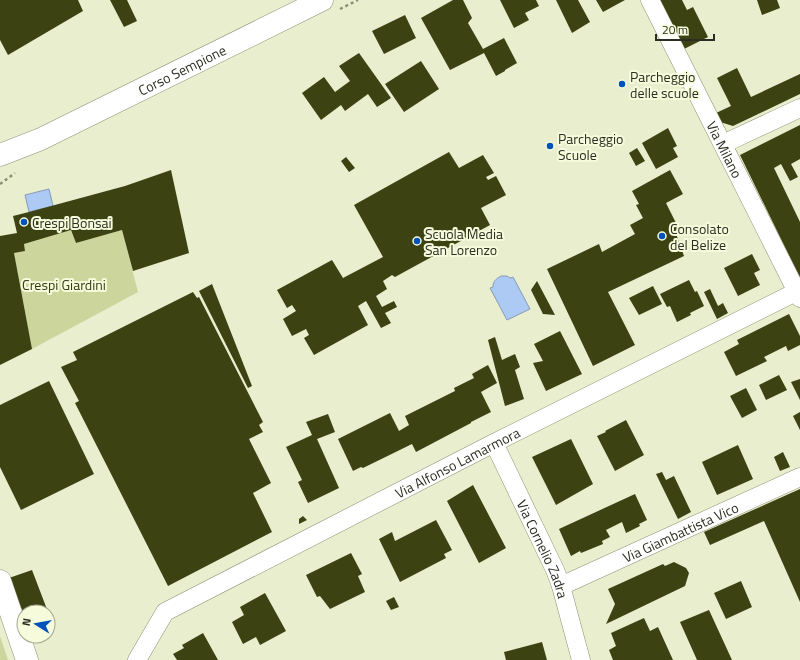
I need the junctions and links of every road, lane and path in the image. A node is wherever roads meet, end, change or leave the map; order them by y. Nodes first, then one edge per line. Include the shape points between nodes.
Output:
1 (322, 0) edge
2 (650, 0) edge
3 (800, 108) edge
4 (40, 139) junction
5 (723, 144) junction
6 (0, 154) edge
7 (0, 171) edge
8 (799, 293) edge
9 (494, 443) junction
10 (800, 477) edge
11 (0, 581) edge
12 (561, 586) junction
13 (27, 660) edge
14 (137, 660) edge
15 (581, 660) edge

1 - 4 main road, Corso Sempione
2 - 5 street, Via Milano
3 - 5 street
4 - 6 main road, Corso Sempione
4 - 7 main road, Corso Sempione
5 - 8 street, Via Milano
8 - 9 street, Via Alfonso Lamarmora
9 - 12 street, Via Cornelio Zadra
9 - 14 street, Via Alfonso Lamarmora via 164,612
10 - 12 street, Via Giambattista Vico
11 - 13 main road
12 - 15 street, Via Cornelio Zadra

